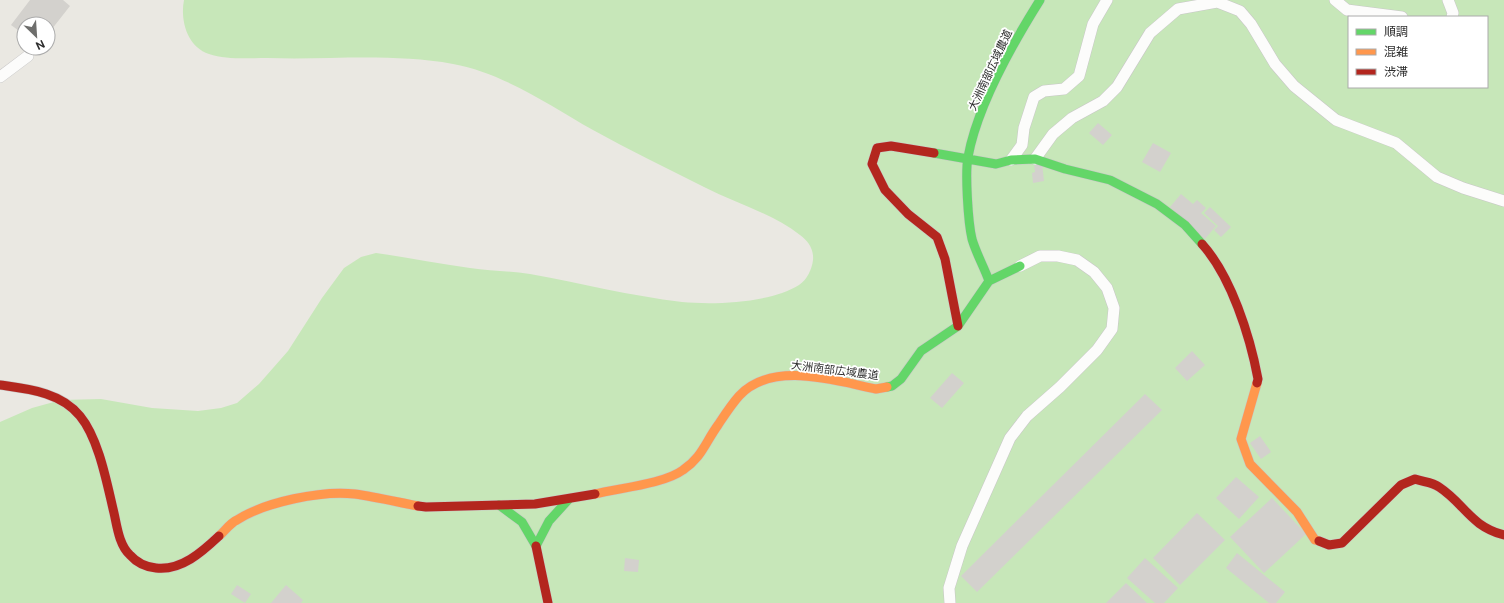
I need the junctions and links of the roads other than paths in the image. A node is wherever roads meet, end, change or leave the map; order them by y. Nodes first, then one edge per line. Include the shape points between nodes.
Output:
1 (1040, 0) edge
2 (1107, 0) edge
3 (1335, 0) edge
4 (1448, 0) edge
5 (1394, 16) edge
6 (1452, 16) edge
7 (28, 56) dead end
8 (0, 77) edge
9 (968, 158) junction
10 (1035, 159) junction
11 (1011, 160) junction
12 (1504, 201) edge
13 (1020, 266) joint
14 (989, 281) junction
15 (958, 326) junction
16 (0, 385) edge
17 (569, 499) junction
18 (498, 504) junction
19 (1504, 535) edge
20 (536, 546) junction
21 (548, 603) edge
22 (950, 603) edge

1 - 9 street, 大洲南部広域農道 via 992,88
2 - 11 street via 1093,24 1079,76 1064,89 1044,91 1034,97 1024,128 1022,145
3 - 5 street via 1347,10
4 - 6 street
7 - 8 street
9 - 11 street via 996,164
9 - 14 street, 大洲南部広域農道 via 968,203 972,238
9 - 15 street via 891,146 876,148 872,164 885,190 908,214 936,237 945,259
10 - 11 street
10 - 12 street via 1054,134 1072,118 1103,101 1117,87 1150,33 1178,9 1217,2 1240,11 1251,24 1275,64 1294,86 1336,120 1396,143 1436,177
10 - 19 street via 1110,180 1157,204 1185,225 1210,253 1228,282 1255,360 1258,379 1241,439 1250,464 1297,512 1315,540 1329,545 1342,543 1402,485 1415,479 1439,487 1473,521 1492,533
13 - 14 street
13 - 22 street via 1040,256 1077,260 1094,272 1107,288 1114,308 1112,329 1097,350 1027,416 1010,438 962,546 949,588
14 - 15 street, 大洲南部広域農道
15 - 17 street, 大洲南部広域農道 via 921,351 901,379 892,386 876,389 810,376 781,376 758,383 740,395 717,426 699,457 682,471 668,478
16 - 18 street, 大洲南部広域農道 via 40,391 65,402 80,415 90,431 106,478 120,538 129,555 146,567 163,568 183,564 199,555 236,520 276,503 323,495 354,494 426,507
17 - 18 street, 大洲南部広域農道 via 535,504
17 - 20 street via 548,520
18 - 20 street via 517,515 528,527
20 - 21 street

